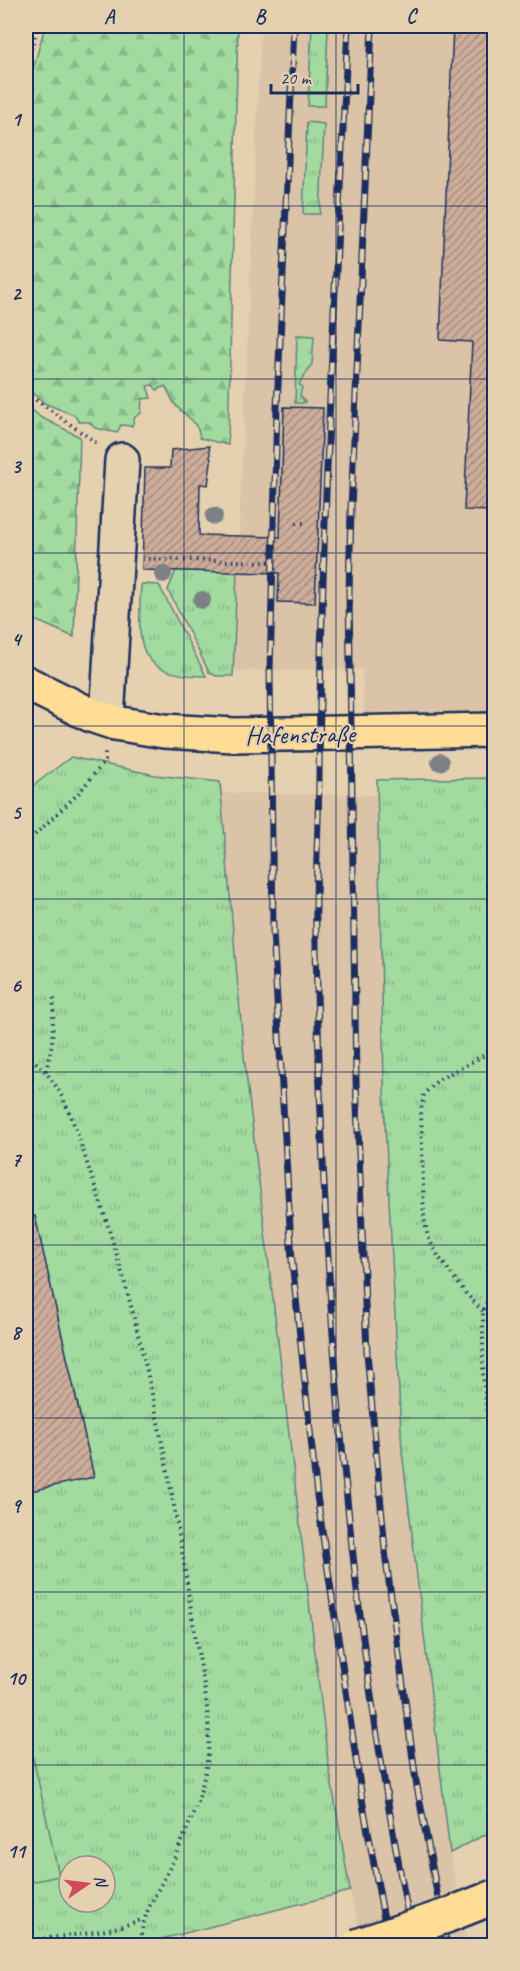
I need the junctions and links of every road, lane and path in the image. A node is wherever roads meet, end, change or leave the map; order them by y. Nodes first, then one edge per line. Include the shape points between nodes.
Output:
1 (38, 26) edge
2 (26, 66) edge
3 (26, 393) edge
4 (122, 460) joint
5 (296, 523) dead end
6 (304, 523) dead end
7 (142, 559) dead end
8 (271, 562) dead end
9 (26, 683) edge
10 (107, 720) junction
11 (495, 729) edge
12 (26, 843) edge
13 (54, 996) dead end
14 (495, 1050) edge
15 (26, 1055) edge
16 (46, 1072) junction
17 (495, 1286) edge
18 (483, 1311) junction
19 (495, 1446) edge
20 (495, 1897) edge
21 (144, 1919) junction
22 (26, 1941) edge
23 (141, 1946) edge
24 (357, 1946) edge

1 - 2 path
3 - 4 path
4 - 10 street
5 - 6 path
7 - 8 path
9 - 10 main road, Hafenstraße
10 - 11 main road, Hafenstraße via 164,731 234,735
10 - 12 path via 105,761 78,794
13 - 16 path
14 - 18 path via 438,1080 424,1094 421,1111 428,1237 449,1272
15 - 16 path
16 - 21 path via 64,1101 100,1198 147,1369 180,1538 209,1732 207,1767 190,1819
17 - 18 path
18 - 19 path via 483,1373 488,1422
20 - 24 main road, bridge
21 - 22 path
21 - 23 path

